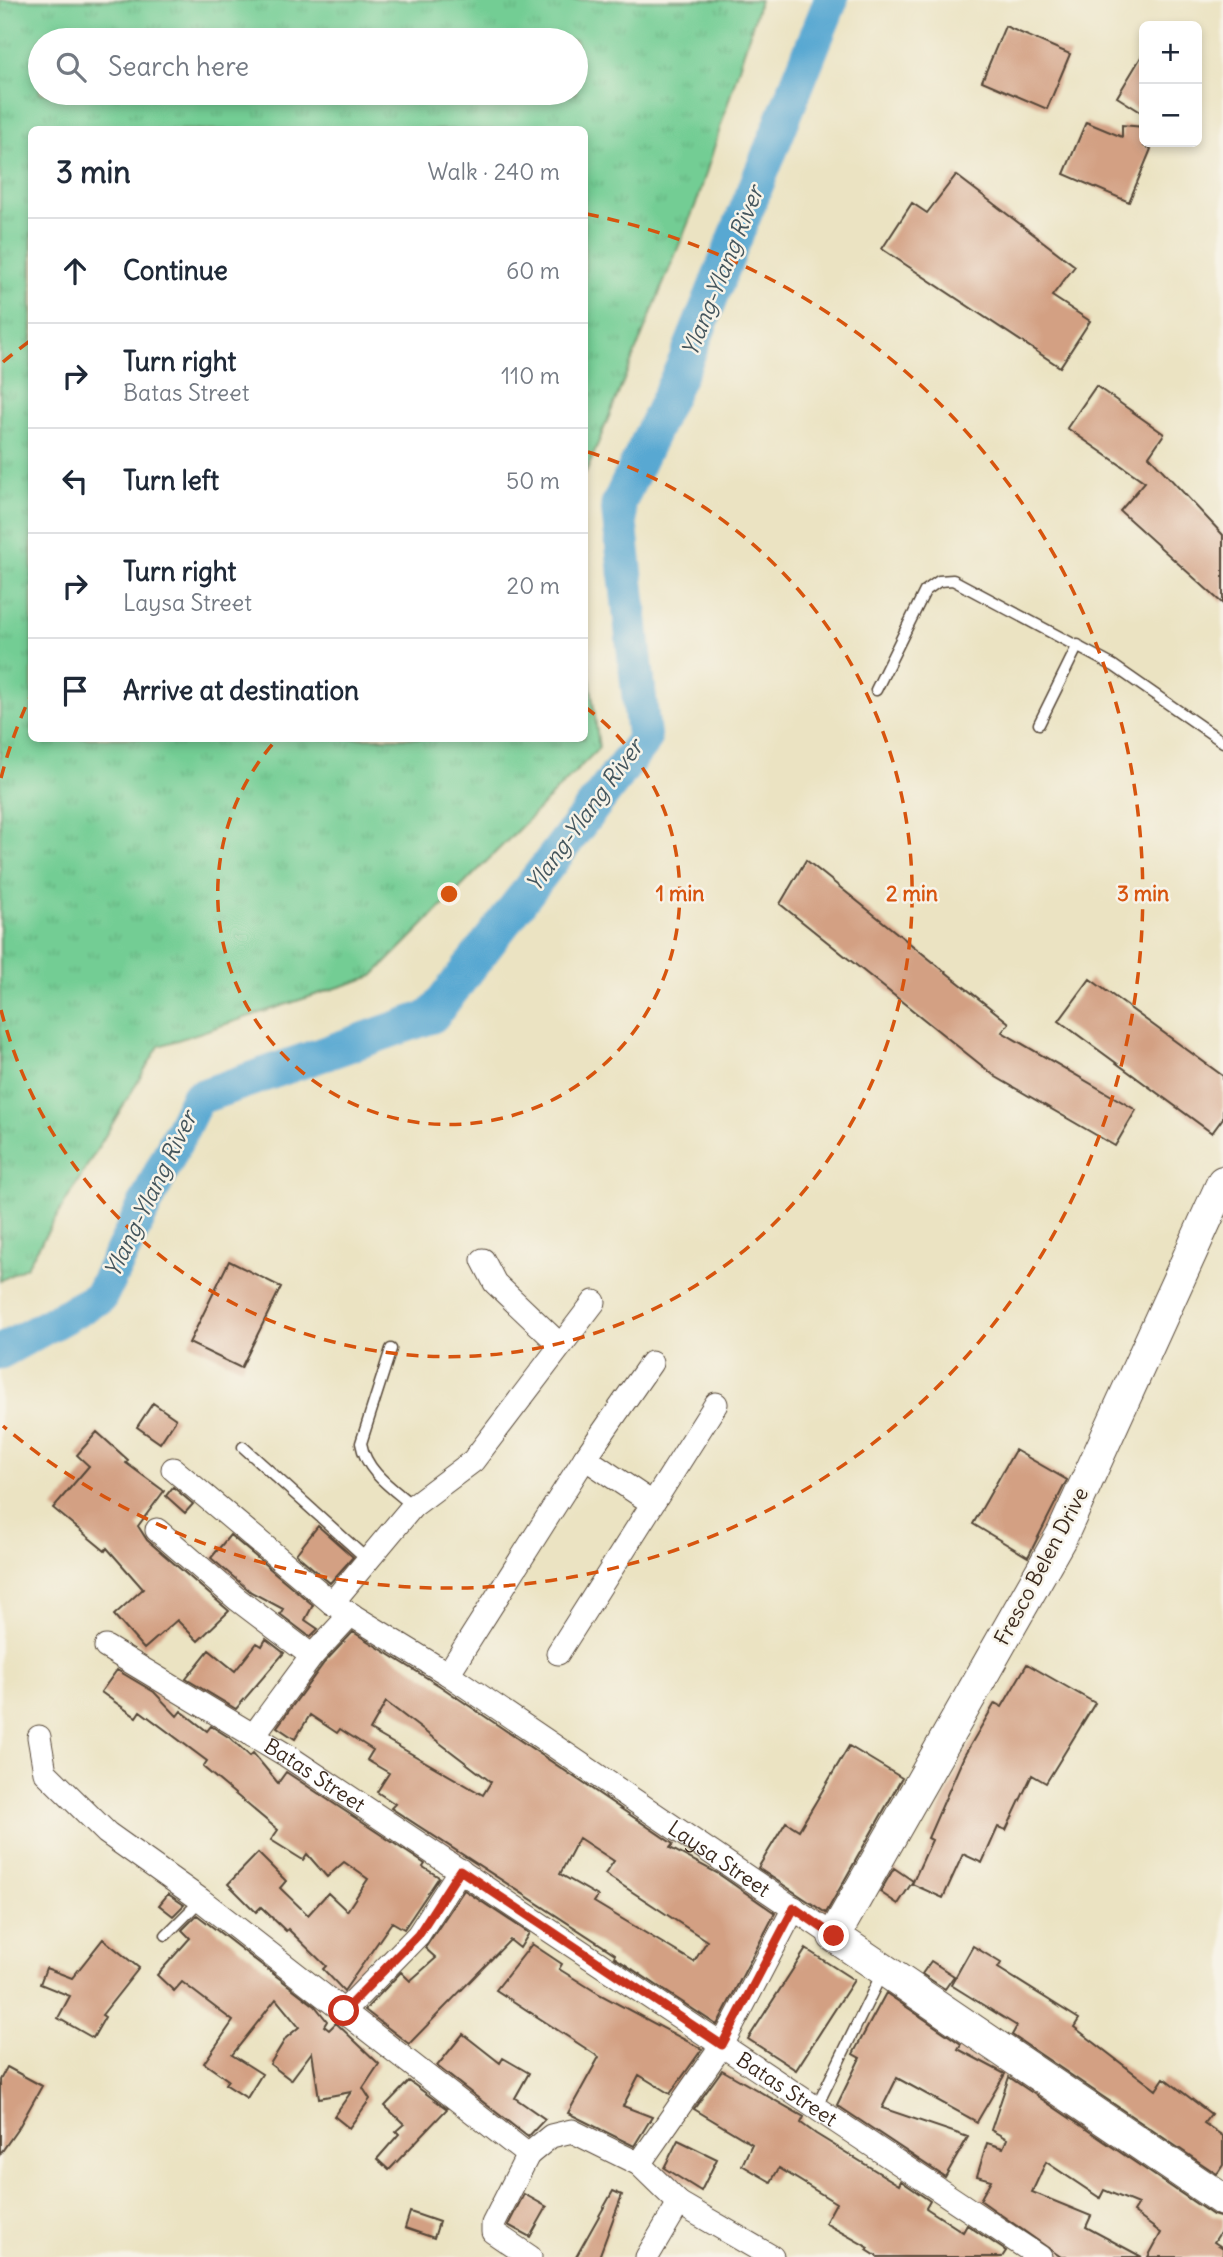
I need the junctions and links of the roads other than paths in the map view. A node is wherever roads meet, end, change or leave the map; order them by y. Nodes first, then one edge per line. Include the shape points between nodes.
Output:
1 (1078, 645) junction
2 (876, 690) dead end
3 (1039, 724) dead end
4 (1223, 742) edge
5 (1223, 1182) edge
6 (483, 1260) dead end
7 (594, 1302) dead end
8 (560, 1345) junction
9 (391, 1349) dead end
10 (650, 1363) dead end
11 (716, 1404) dead end
12 (243, 1447) dead end
13 (585, 1458) junction
14 (173, 1469) dead end
15 (652, 1503) junction
16 (413, 1506) junction
17 (157, 1530) dead end
18 (368, 1560) junction
19 (342, 1609) junction
20 (106, 1647) dead end
21 (558, 1653) dead end
22 (312, 1656) junction
23 (448, 1674) junction
24 (253, 1736) junction
25 (39, 1737) dead end
26 (460, 1870) junction
27 (201, 1900) junction
28 (794, 1908) junction
29 (166, 1935) dead end
30 (834, 1936) junction
31 (884, 1969) junction
32 (344, 2011) junction
33 (722, 2045) junction
34 (817, 2106) junction
35 (528, 2155) junction
36 (639, 2164) junction
37 (1223, 2200) edge
38 (680, 2203) junction
39 (530, 2257) edge
40 (647, 2257) edge
41 (772, 2257) edge
42 (1040, 2257) edge

1 - 2 lane via 953,580 939,581 925,591
1 - 3 lane
1 - 4 lane
5 - 30 street, Fresco Belen Drive via 1063,1534
6 - 8 street via 495,1283
7 - 8 street
8 - 16 street via 473,1461
9 - 16 lane via 361,1443 373,1472
10 - 13 street
11 - 15 street
12 - 18 lane
13 - 15 street
13 - 23 street
14 - 19 street, Laysa Street
15 - 21 street
16 - 18 street
17 - 22 street
18 - 19 street
19 - 22 street
19 - 23 street, Laysa Street
20 - 24 street, Batas Street
22 - 24 street
23 - 28 street, Laysa Street
24 - 26 street, Batas Street
25 - 27 street via 45,1772 59,1788 107,1833
26 - 32 street via 418,1935
26 - 33 street, Batas Street
27 - 29 lane
27 - 32 street
28 - 30 street, Laysa Street
28 - 33 street
30 - 31 street, Laysa Street
31 - 34 lane
31 - 37 street, Laysa Street
32 - 35 street
33 - 34 street, Batas Street
33 - 36 street
34 - 42 street, Batas Street
35 - 36 street via 551,2136 572,2131
35 - 39 street via 493,2232
36 - 38 street
38 - 40 street
38 - 41 street

